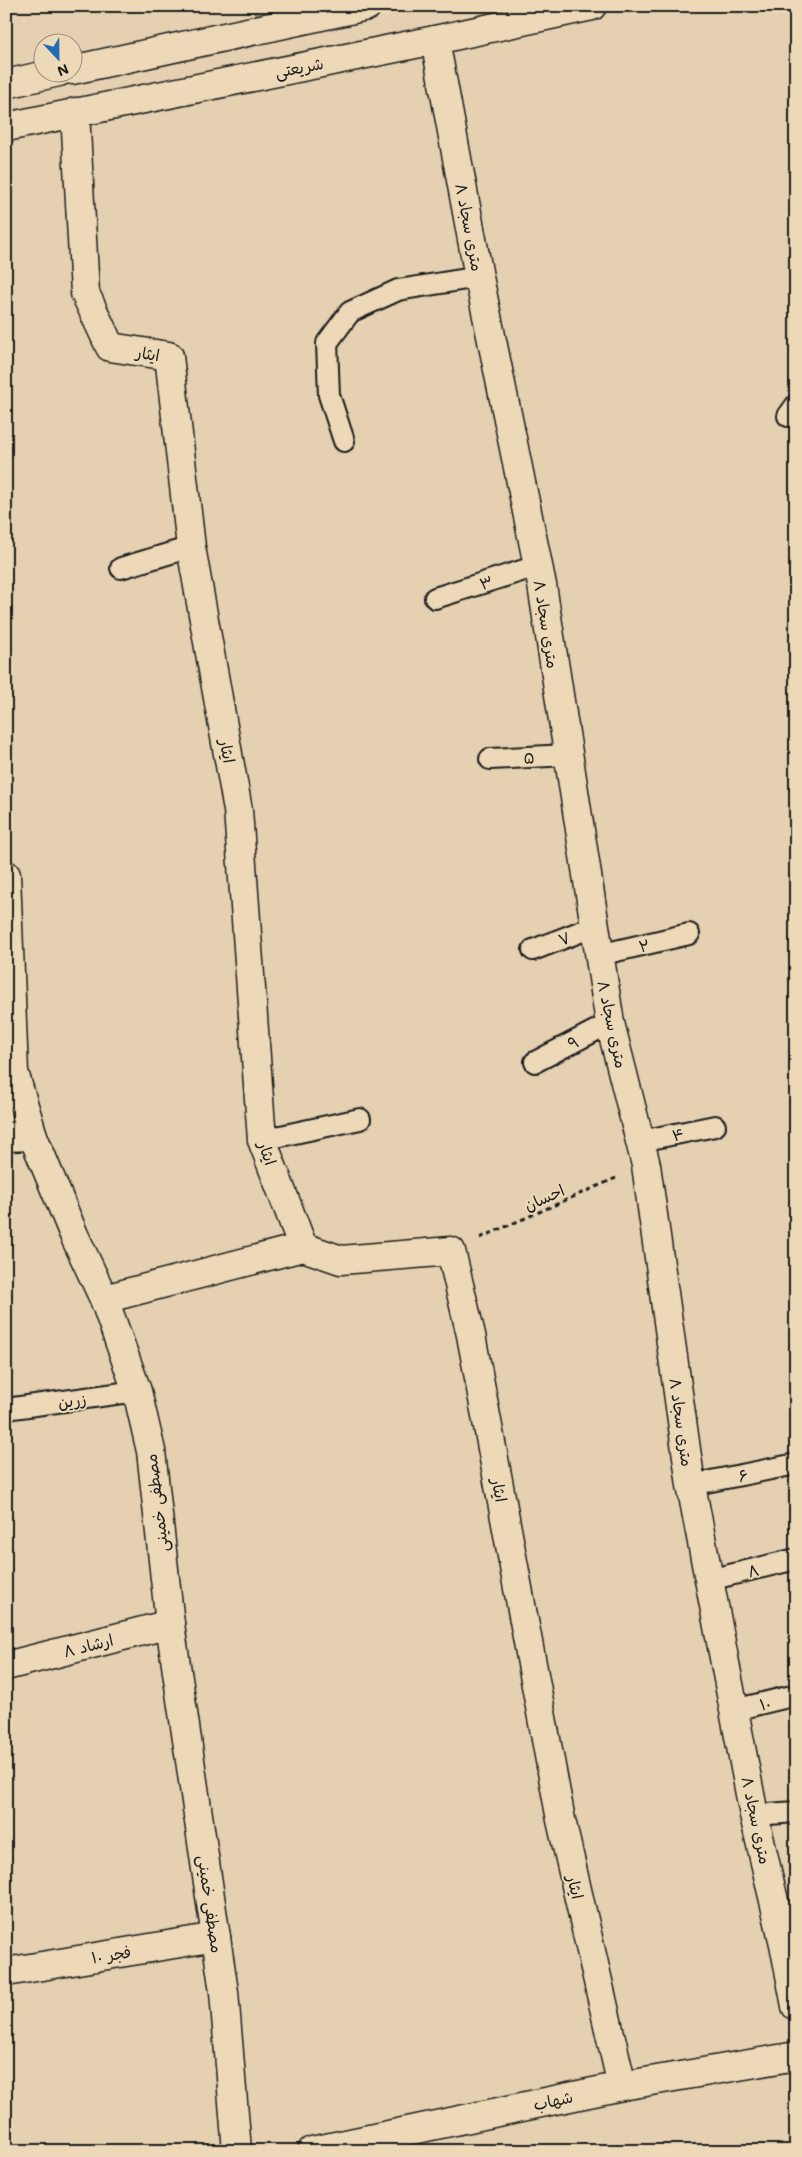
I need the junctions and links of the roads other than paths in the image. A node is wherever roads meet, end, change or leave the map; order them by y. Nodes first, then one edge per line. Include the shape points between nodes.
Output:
1 (367, 6) edge
2 (592, 6) edge
3 (435, 40) junction
4 (82, 68) edge
5 (32, 78) edge
6 (6, 84) edge
7 (75, 112) junction
8 (6, 127) edge
9 (479, 277) junction
10 (344, 441) dead end
11 (191, 547) junction
12 (537, 566) junction
13 (121, 568) dead end
14 (435, 598) dead end
15 (568, 755) junction
16 (490, 760) dead end
17 (6, 875) edge
18 (595, 926) junction
19 (689, 934) dead end
20 (533, 950) dead end
21 (599, 955) junction
22 (610, 1023) junction
23 (535, 1062) dead end
24 (360, 1118) dead end
25 (714, 1126) dead end
26 (33, 1136) junction
27 (6, 1137) edge
28 (262, 1140) junction
29 (644, 1153) junction
30 (303, 1247) junction
31 (104, 1300) junction
32 (137, 1391) junction
33 (6, 1409) edge
34 (796, 1464) edge
35 (691, 1485) junction
36 (796, 1559) edge
37 (709, 1580) junction
38 (170, 1624) junction
39 (6, 1666) edge
40 (796, 1695) edge
41 (734, 1710) junction
42 (796, 1812) edge
43 (754, 1815) junction
44 (216, 1937) junction
45 (790, 1943) edge
46 (6, 1972) edge
47 (796, 2006) edge
48 (796, 2056) edge
49 (622, 2086) junction
50 (237, 2151) edge
51 (312, 2151) edge

1 - 4 street
2 - 3 street, شریعتی
3 - 7 street, شریعتی
3 - 9 street, ۸ متری سجاد
5 - 6 street
7 - 8 street, شریعتی
7 - 11 street, ایثار via 85,293 110,347 169,356
9 - 10 lane via 398,290 350,312 327,343 329,395
9 - 12 street, ۸ متری سجاد
11 - 13 lane
11 - 28 street, ایثار via 238,810
12 - 14 lane, ۳
12 - 15 street, ۸ متری سجاد
15 - 16 lane, ۵
15 - 18 street, ۸ متری سجاد
17 - 26 street, مصطفی خمینی via 14,1072
18 - 20 lane, ۷
18 - 21 street, ۸ متری سجاد
19 - 21 lane, ۲
21 - 22 street, ۸ متری سجاد
22 - 23 lane, ۹
22 - 29 street, ۸ متری سجاد
24 - 28 lane
25 - 29 lane, ۴
26 - 27 street
26 - 31 street, مصطفی خمینی
28 - 30 street, ایثار
29 - 35 street, ۸ متری سجاد
30 - 31 street
30 - 49 street, ایثار via 341,1260 451,1251 473,1345 561,1820
31 - 32 street, مصطفی خمینی
32 - 33 lane, زرین
32 - 38 street, مصطفی خمینی via 151,1451
34 - 35 lane, ۶
35 - 37 street, ۸ متری سجاد
36 - 37 lane, ۸
37 - 41 street, ۸ متری سجاد
38 - 39 street, ارشاد ۸
38 - 44 street, مصطفی خمینی
40 - 41 lane, ۱۰
41 - 43 street, ۸ متری سجاد
42 - 43 lane
43 - 45 street, ۸ متری سجاد
44 - 46 street, فجر ۱۰
44 - 50 street, مصطفی خمینی via 224,1992
45 - 47 street, ۸ متری سجاد
48 - 49 street, شهاب
49 - 51 street, شهاب

